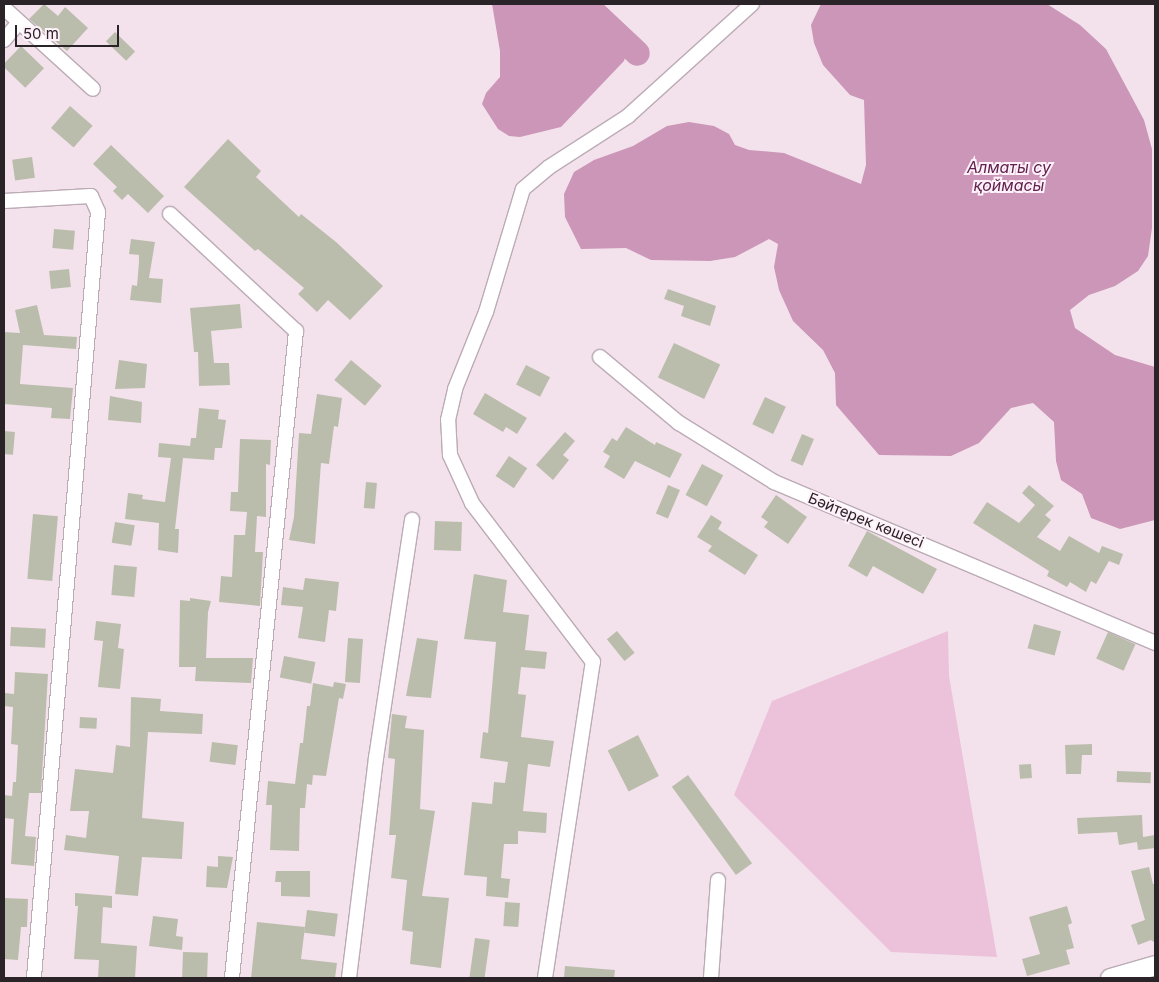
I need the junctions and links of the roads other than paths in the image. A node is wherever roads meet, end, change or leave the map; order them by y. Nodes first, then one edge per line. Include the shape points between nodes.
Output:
1 (752, 4) edge
2 (4, 8) edge
3 (19, 22) junction
4 (4, 40) edge
5 (93, 89) dead end
6 (4, 201) edge
7 (170, 214) dead end
8 (600, 357) dead end
9 (412, 520) dead end
10 (1155, 643) edge
11 (718, 880) dead end
12 (1155, 965) edge
13 (34, 978) edge
14 (232, 978) edge
15 (348, 978) edge
16 (545, 978) edge
17 (711, 978) edge
18 (1110, 978) edge

1 - 16 street via 628,116 549,167 523,189 486,312 455,389 448,420 450,455 472,503 592,662
2 - 3 street
3 - 4 street
3 - 5 street
6 - 13 street via 91,196 98,212
7 - 14 street via 296,331
8 - 10 street, Бәйтерек көшесі via 678,423 774,482
9 - 15 street via 376,758
11 - 17 street
12 - 18 street

